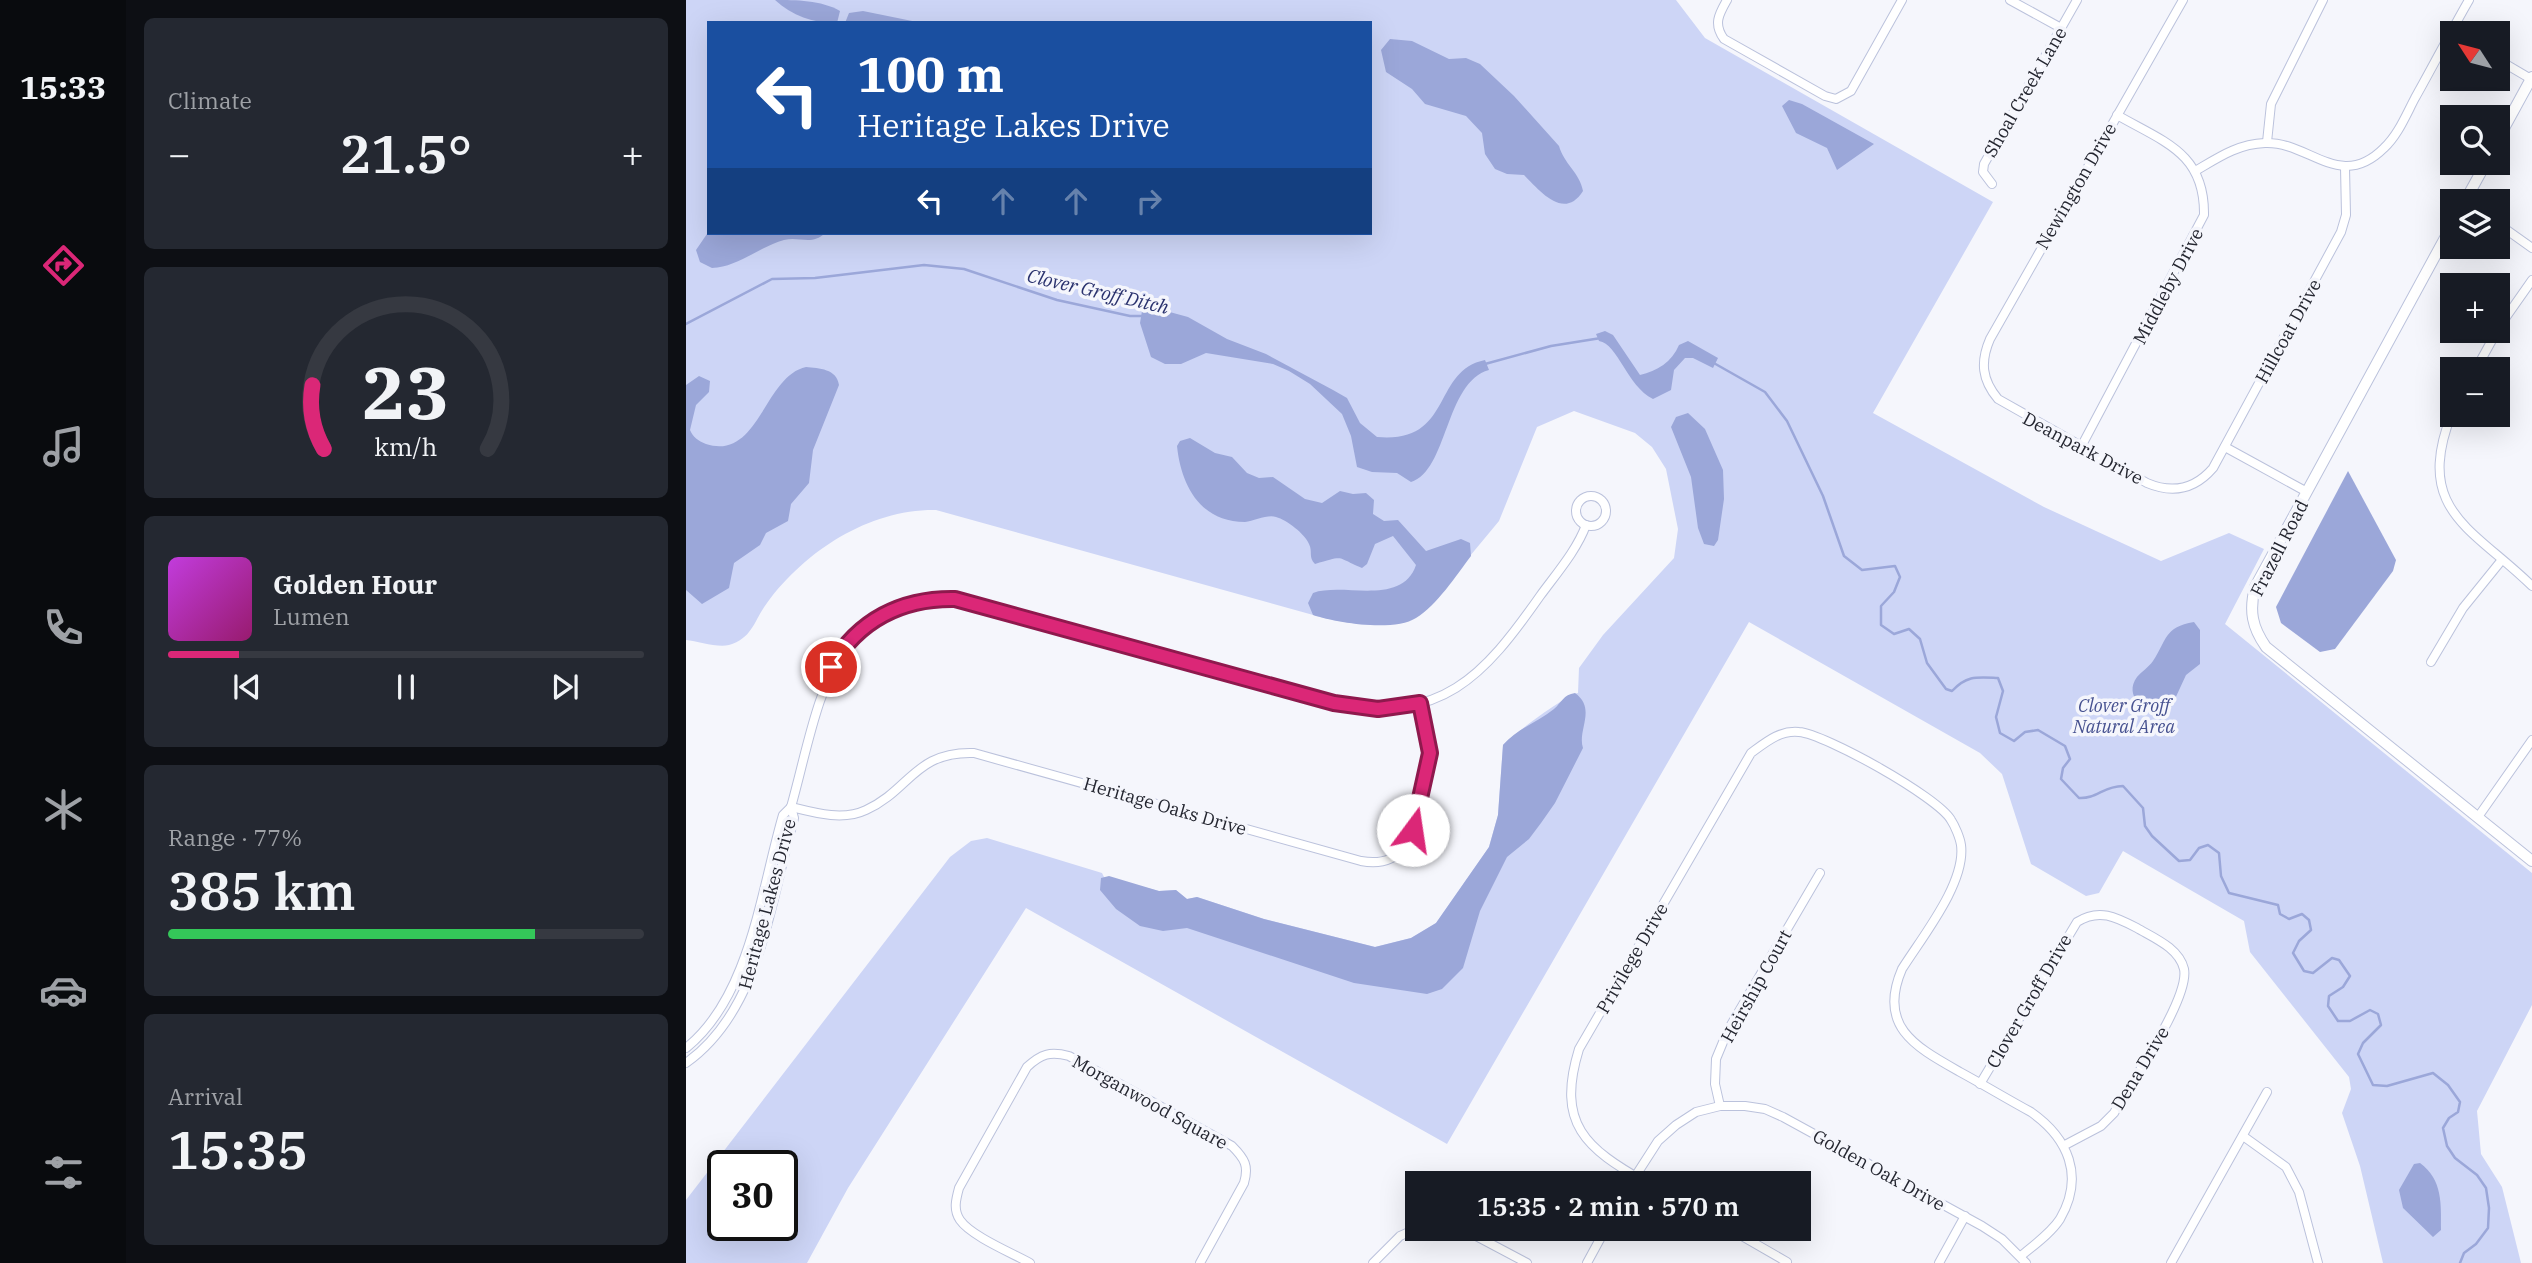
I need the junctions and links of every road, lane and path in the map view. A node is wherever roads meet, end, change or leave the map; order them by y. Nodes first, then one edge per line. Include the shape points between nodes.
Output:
1 (1727, 0) edge
2 (1902, 0) edge
3 (2010, 0) edge
4 (2077, 0) edge
5 (2183, 0) edge
6 (2323, 0) edge
7 (2469, 0) edge
8 (2458, 21) edge
9 (2061, 29) junction
10 (2440, 54) edge
11 (2510, 66) edge
12 (2531, 78) edge
13 (2117, 115) junction
14 (2510, 117) edge
15 (2267, 142) junction
16 (2346, 167) junction
17 (2197, 170) junction
18 (1992, 184) dead end
19 (2510, 232) edge
20 (2440, 247) edge
21 (2532, 248) edge
22 (2532, 280) edge
23 (2510, 312) edge
24 (1984, 377) joint
25 (2447, 427) edge
26 (2081, 447) junction
27 (2225, 447) junction
28 (2197, 482) joint
29 (2307, 492) junction
30 (1586, 525) dead end
31 (2501, 561) junction
32 (2532, 586) edge
33 (2431, 662) dead end
34 (1420, 703) junction
35 (2532, 740) edge
36 (791, 807) junction
37 (2478, 817) junction
38 (2532, 861) edge
39 (1820, 873) dead end
40 (2184, 968) joint
41 (686, 1048) edge
42 (686, 1063) edge
43 (1980, 1084) junction
44 (2267, 1093) dead end
45 (1720, 1106) junction
46 (2243, 1136) junction
47 (2065, 1145) junction
48 (1622, 1171) edge
49 (1639, 1171) edge
50 (1965, 1216) junction
51 (1405, 1234) edge
52 (1486, 1241) edge
53 (1599, 1241) edge
54 (1751, 1241) edge
55 (2024, 1260) edge
56 (1787, 1262) edge
57 (1030, 1263) edge
58 (1200, 1263) edge
59 (1373, 1263) edge
60 (1527, 1263) edge
61 (1587, 1263) edge
62 (1939, 1263) edge
63 (2171, 1263) edge
64 (2318, 1263) edge

1 - 2 street via 1717,21 1724,39 1836,99 1844,97
3 - 9 street
4 - 9 street, Shoal Creek Lane
5 - 13 street, Newington Drive
6 - 15 street via 2271,104
7 - 8 street
9 - 18 street, Shoal Creek Lane via 1984,164 1983,172
10 - 16 street via 2385,148
11 - 12 street
12 - 14 street
13 - 17 street via 2175,149
13 - 24 street, Newington Drive via 1990,339
15 - 16 street
15 - 17 street via 2236,147
16 - 27 street, Hillcoat Drive via 2342,232
17 - 26 street, Middleby Drive via 2205,192 2198,232
19 - 21 street
20 - 29 street, Frazell Road
22 - 23 street
24 - 26 street, Deanpark Drive via 1989,389 2010,409
25 - 31 street via 2440,450 2443,488 2457,519
26 - 28 street, Deanpark Drive via 2158,487 2179,489
27 - 28 street, Hillcoat Drive via 2213,468
27 - 29 street
29 - 37 street, Frazell Road via 2255,587 2251,602 2256,633 2266,647
30 - 34 street, Heritage Lakes Drive via 1495,658 1457,688
31 - 32 street
31 - 33 street via 2463,608
34 - 36 street, Heritage Lakes Drive via 1378,709 1334,703 975,603 919,600 876,618 838,655 826,678
34 - 36 street, Heritage Oaks Drive via 1430,753 1426,777 1409,841 1394,857 1383,861 1360,861 974,753 929,761 865,811 832,815
35 - 37 street
36 - 41 street, Heritage Lakes Drive via 783,815 733,985 710,1024
36 - 42 street, Heritage Lakes Drive via 791,830 743,997 716,1037
37 - 38 street, Frazell Road
39 - 45 street, Heirship Court via 1728,1030 1716,1059
40 - 43 street, Clover Groff Drive via 2176,953 2162,942 2120,919 2089,914 2069,931
40 - 47 street, Dena Drive via 2181,998 2114,1113 2101,1126
43 - 47 street via 2045,1122
43 - 48 street, Privilege Drive via 1924,1053 1902,1030 1895,1015 1895,984 1959,872 1961,844 1951,818 1931,799 1826,739 1799,732 1772,737 1743,765 1579,1049 1570,1077 1570,1107 1587,1142
44 - 46 street
45 - 49 street via 1696,1112 1676,1125 1658,1141
45 - 50 street, Golden Oak Drive via 1774,1113
46 - 63 street
46 - 64 street via 2286,1167 2299,1192
47 - 55 street via 2071,1184 2067,1204 2059,1221
50 - 55 street, Golden Oak Drive via 2002,1239
50 - 62 street
51 - 59 street
52 - 60 street
53 - 61 street
54 - 56 street
57 - 58 street, Morganwood Square via 971,1230 959,1219 955,1204 959,1188 1027,1068 1038,1056 1053,1052 1069,1056 1232,1146 1244,1158 1248,1170 1244,1183

